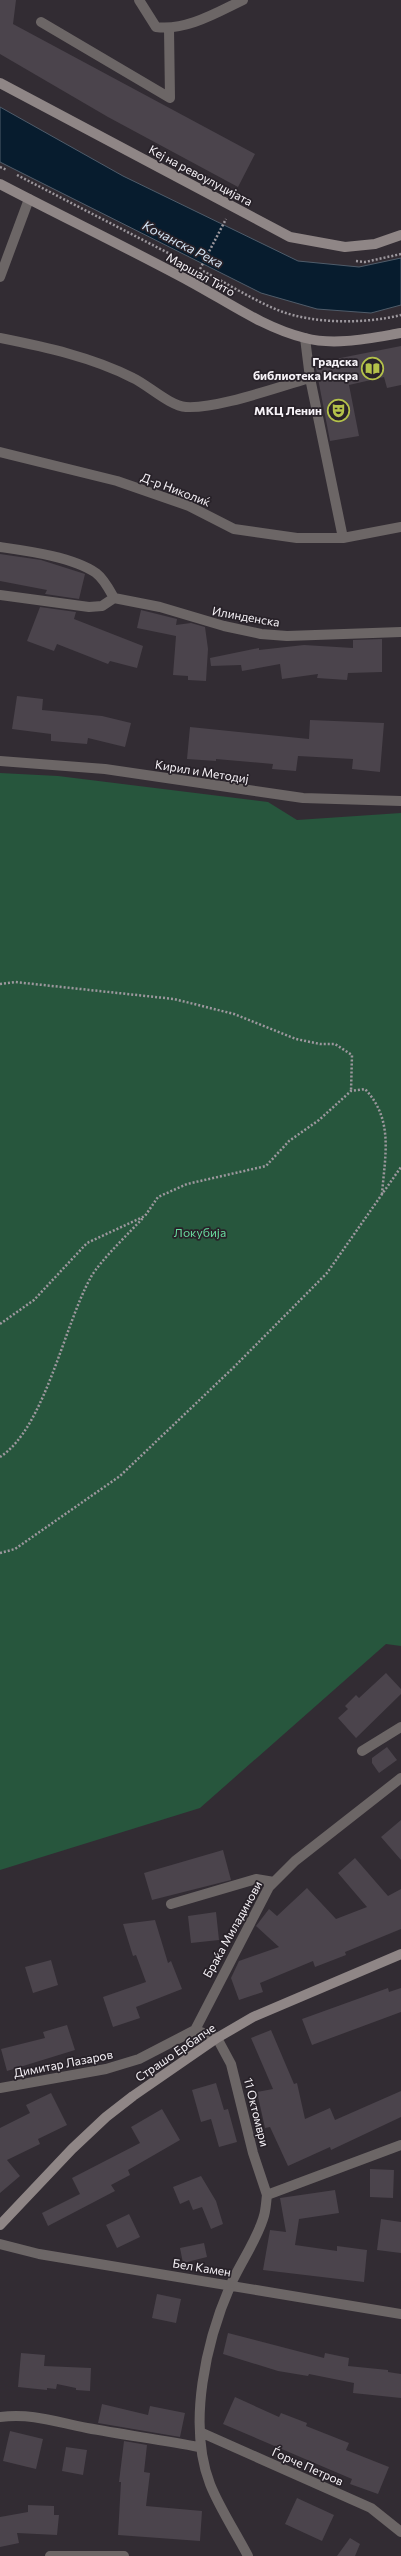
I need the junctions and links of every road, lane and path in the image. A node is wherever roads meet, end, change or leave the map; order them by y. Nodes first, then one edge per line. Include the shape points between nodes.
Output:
1 (139, 0) edge
2 (243, 0) edge
3 (41, 22) dead end
4 (169, 29) junction
5 (0, 83) edge
6 (0, 167) edge
7 (0, 184) edge
8 (28, 199) junction
9 (226, 219) dead end
10 (401, 235) edge
11 (174, 255) dead end
12 (194, 266) dead end
13 (200, 269) junction
14 (0, 277) edge
15 (401, 315) edge
16 (401, 333) edge
17 (0, 338) edge
18 (305, 338) junction
19 (310, 378) junction
20 (0, 452) edge
21 (401, 526) edge
22 (344, 538) junction
23 (0, 546) edge
24 (0, 595) edge
25 (114, 598) junction
26 (401, 632) edge
27 (0, 761) edge
28 (401, 801) edge
29 (0, 984) edge
30 (351, 1091) junction
31 (401, 1167) edge
32 (382, 1194) junction
33 (144, 1216) junction
34 (0, 1324) edge
35 (0, 1457) edge
36 (0, 1553) edge
37 (401, 1727) edge
38 (362, 1751) dead end
39 (401, 1778) edge
40 (274, 1882) junction
41 (171, 1904) dead end
42 (401, 1954) edge
43 (195, 2030) junction
44 (217, 2038) junction
45 (0, 2088) edge
46 (401, 2145) edge
47 (267, 2195) junction
48 (0, 2225) edge
49 (0, 2244) edge
50 (231, 2285) junction
51 (401, 2314) edge
52 (0, 2417) edge
53 (200, 2432) junction
54 (199, 2447) junction
55 (401, 2532) edge
56 (50, 2556) edge
57 (124, 2556) edge
58 (248, 2556) edge

1 - 4 street via 156,27
2 - 4 street via 199,20
3 - 4 street via 170,98
5 - 10 street, Кеј на ревоулуцијата via 290,237 345,247 375,244
6 - 11 path
7 - 8 street, Маршал Тито
8 - 14 street
8 - 18 street, Маршал Тито via 191,282 252,317
9 - 13 path
12 - 13 path
13 - 15 path via 280,311 303,317 356,320
16 - 18 street, Маршал Тито via 325,341
17 - 19 street via 44,347 97,363 134,378 185,408 226,402
18 - 19 street
19 - 22 street
20 - 22 street, Д-р Николиќ via 117,481 189,506 234,529 297,538
21 - 22 street, Д-р Николиќ
23 - 25 street via 83,566 97,574 108,585
24 - 25 street via 89,608 102,606
25 - 26 street, Илинденска via 160,607 260,634 287,636
27 - 28 street, Кирил и Методиј via 105,769 303,798
29 - 30 path via 15,982 174,999 234,1014 296,1039 334,1044 352,1055
30 - 32 path via 365,1089 374,1099 386,1131
30 - 33 path via 319,1120 289,1141 266,1166 187,1184 158,1197
31 - 32 path
32 - 36 path via 327,1273 120,1476 15,1548
33 - 34 path via 88,1243 34,1300
33 - 35 path via 91,1277 28,1428 12,1450
37 - 38 street
39 - 40 street, Браќа Миладинови
40 - 41 street via 256,1879
40 - 43 street, Браќа Миладинови via 233,1953
42 - 44 street, Страшо Ербапче via 253,2017
43 - 44 street
43 - 45 street, Димитар Лазаров via 139,2059 106,2070
44 - 47 street, 11 Октомври via 231,2064 253,2153
44 - 48 street, Страшо Ербапче via 106,2117
46 - 47 street
47 - 50 street, 11 Октомври via 263,2218
49 - 50 street, Бел Камен via 39,2254
50 - 51 street, Бел Камен
50 - 53 street, 11 Октомври via 211,2343 204,2374
52 - 54 street via 46,2418 86,2428
53 - 54 street, 11 Октомври
53 - 55 street, Ѓорче Петров via 370,2508
54 - 58 street via 210,2484
56 - 57 street

